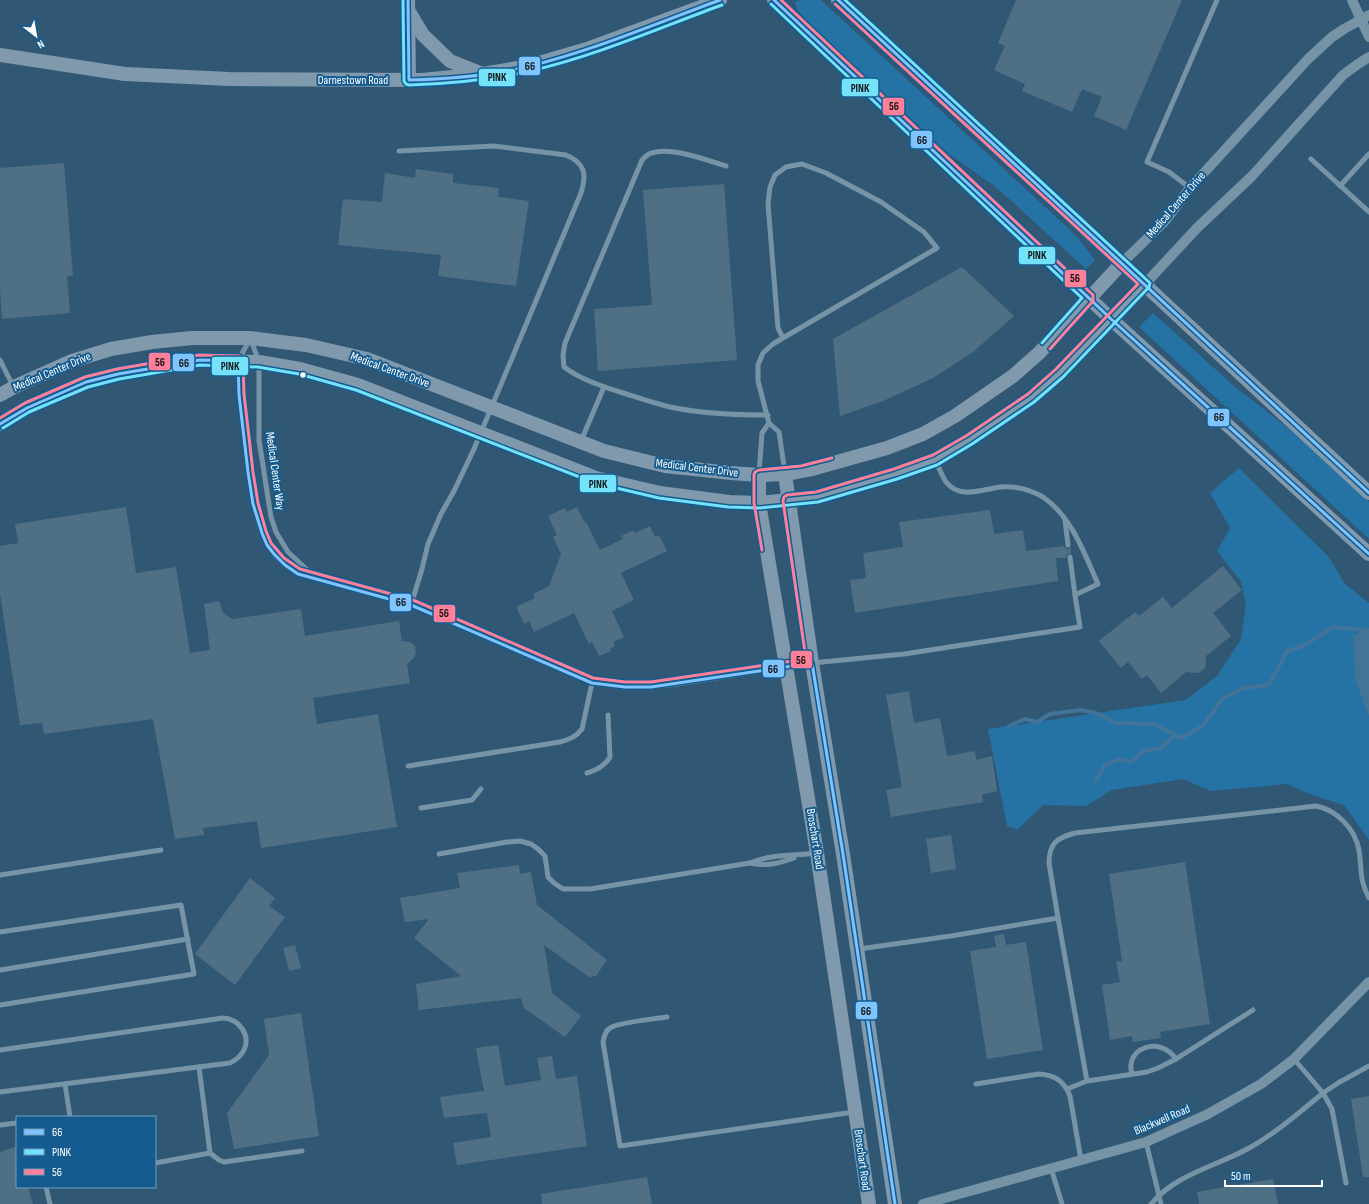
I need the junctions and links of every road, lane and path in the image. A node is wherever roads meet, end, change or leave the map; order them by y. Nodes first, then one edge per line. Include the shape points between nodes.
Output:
1 (720, 0) edge
2 (774, 0) edge
3 (838, 0) edge
4 (1217, 0) edge
5 (1352, 0) edge
6 (408, 5) edge
7 (1365, 17) edge
8 (1369, 36) edge
9 (0, 55) edge
10 (1369, 57) edge
11 (483, 74) junction
12 (409, 80) junction
13 (399, 151) dead end
14 (1369, 154) edge
15 (1311, 159) dead end
16 (726, 166) dead end
17 (1340, 186) junction
18 (1190, 188) junction
19 (1369, 212) edge
20 (1122, 263) junction
21 (1145, 284) junction
22 (1089, 298) junction
23 (1111, 319) junction
24 (250, 338) junction
25 (783, 338) junction
26 (0, 360) edge
27 (238, 361) junction
28 (259, 362) junction
29 (14, 387) junction
30 (604, 387) junction
31 (0, 395) edge
32 (490, 408) junction
33 (768, 415) junction
34 (770, 423) junction
35 (0, 424) edge
36 (480, 433) junction
37 (580, 442) junction
38 (935, 460) junction
39 (785, 474) junction
40 (759, 475) junction
41 (1369, 493) edge
42 (788, 500) junction
43 (759, 502) junction
44 (1064, 516) junction
45 (1068, 545) dead end
46 (1369, 554) edge
47 (1070, 557) dead end
48 (316, 579) junction
49 (1075, 595) junction
50 (411, 605) junction
51 (812, 664) junction
52 (787, 667) junction
53 (592, 683) junction
54 (608, 715) dead end
55 (408, 766) dead end
56 (587, 773) dead end
57 (481, 789) dead end
58 (421, 808) dead end
59 (161, 850) dead end
60 (817, 853) junction
61 (439, 854) dead end
62 (0, 874) edge
63 (1369, 898) edge
64 (1058, 918) junction
65 (0, 932) edge
66 (188, 939) junction
67 (856, 949) junction
68 (0, 970) edge
69 (1369, 982) edge
70 (0, 1004) edge
71 (1253, 1010) dead end
72 (667, 1017) dead end
73 (0, 1050) edge
74 (1176, 1059) junction
75 (1294, 1059) junction
76 (1369, 1066) edge
77 (199, 1067) junction
78 (1132, 1074) junction
79 (1087, 1081) junction
80 (65, 1084) junction
81 (976, 1084) dead end
82 (1067, 1090) junction
83 (0, 1092) edge
84 (1323, 1093) junction
85 (855, 1111) junction
86 (70, 1116) edge
87 (16, 1123) edge
88 (0, 1125) edge
89 (1146, 1142) junction
90 (302, 1151) dead end
91 (210, 1153) junction
92 (1081, 1160) junction
93 (156, 1162) edge
94 (1051, 1168) junction
95 (1346, 1183) dead end
96 (46, 1188) edge
97 (1160, 1194) junction
98 (50, 1204) edge
99 (869, 1204) edge
100 (895, 1204) edge
101 (923, 1204) edge
102 (1062, 1204) edge
103 (1151, 1204) edge
104 (1162, 1204) edge

1 - 11 street, Darnestown Road via 587,50 529,66
2 - 22 street
3 - 20 street
4 - 18 lane via 1147,162 1169,172
5 - 7 street
6 - 11 street via 423,35 450,61
6 - 12 street
7 - 8 street
7 - 18 street, Medical Center Drive via 1332,37 1308,59
9 - 12 street, Darnestown Road via 125,74 229,79
10 - 21 street, Medical Center Drive via 1343,75 1252,176 1197,228
11 - 12 street, Darnestown Road
13 - 32 lane via 494,146 566,155 573,158 582,168 584,184 581,193
14 - 17 lane
15 - 17 lane
16 - 30 lane via 662,151 649,154 642,160 565,344 563,355 564,367
17 - 19 lane
18 - 20 street, Medical Center Drive via 1165,221
20 - 21 street
20 - 22 street, Medical Center Drive
21 - 23 street, Medical Center Drive
21 - 41 street
22 - 23 street
22 - 39 street, Medical Center Drive via 1039,353 1013,376 955,416 923,434 887,448
23 - 38 street, Medical Center Drive via 1031,398
23 - 46 street
24 - 27 lane, Medical Center Way
24 - 28 lane, Medical Center Way
24 - 29 street, Medical Center Drive via 192,338 111,349 72,361
24 - 32 street, Medical Center Drive via 306,345 367,359
25 - 25 lane via 879,282 937,248 924,232 881,202 826,173 802,164 786,167 775,175 770,187 768,204 778,328
25 - 33 lane via 763,353 758,365 758,381
26 - 29 lane
27 - 28 street, Medical Center Drive
27 - 35 street, Medical Center Drive via 200,360 92,380 27,408
27 - 48 lane, Medical Center Way via 248,470 262,534 274,555 284,564 298,574
28 - 36 street, Medical Center Drive via 300,369 358,385
28 - 48 lane, Medical Center Way via 259,440 271,516 276,532 288,552
29 - 31 street, Medical Center Drive
30 - 33 lane via 670,407 709,413
30 - 37 lane
32 - 36 lane
32 - 37 street, Medical Center Drive
33 - 34 lane
34 - 39 lane via 779,432
34 - 40 lane via 762,433
36 - 43 street, Medical Center Drive via 596,478 660,493 729,502
36 - 50 lane via 428,544
37 - 40 street, Medical Center Drive via 604,451 665,466
38 - 42 street, Medical Center Drive via 817,497
38 - 44 lane via 946,483 954,489 966,493 1002,487 1021,489 1042,497
39 - 40 street, Medical Center Drive
39 - 42 street, Broschart Road
40 - 43 street, Broschart Road
42 - 43 street, Medical Center Drive
42 - 51 street, Broschart Road
43 - 52 street, Broschart Road
44 - 45 lane
44 - 49 lane via 1098,584
47 - 49 lane
48 - 50 lane, Medical Center Way
49 - 51 lane, Medical Center Way via 1080,627 904,654
50 - 53 lane, Medical Center Way
51 - 52 lane, Medical Center Way
51 - 67 street, Broschart Road
52 - 53 lane, Medical Center Way via 651,687
52 - 60 street, Broschart Road
53 - 55 lane via 582,729 569,739
54 - 56 lane via 610,757 597,770
57 - 58 lane via 472,800
59 - 62 lane
60 - 61 lane via 774,856 750,864 590,889 563,889 554,883 548,877 545,856 531,844 520,841
60 - 85 street, Broschart Road
63 - 64 lane via 1363,886 1359,849 1350,829 1335,813 1316,806 1065,836 1056,840 1049,855
64 - 67 lane
64 - 79 lane
65 - 66 lane via 182,905
66 - 68 lane
66 - 70 lane via 194,974
67 - 100 street, Broschart Road
69 - 75 street, Blackwell Road
71 - 74 lane
72 - 85 lane via 618,1025 609,1028 604,1035 620,1146
73 - 77 lane via 212,1019 231,1019 242,1027 246,1042 244,1051 238,1058 230,1063
74 - 78 lane via 1147,1072
74 - 78 lane via 1166,1048 1160,1046 1142,1049 1131,1062
75 - 84 lane
75 - 89 street, Blackwell Road via 1261,1084 1208,1114
76 - 84 lane
77 - 80 lane
77 - 91 lane
78 - 79 lane
79 - 82 lane
80 - 83 lane
80 - 86 lane
81 - 82 lane via 1039,1074 1057,1078
82 - 92 lane
84 - 95 lane via 1332,1109
84 - 97 lane via 1253,1146 1174,1183
85 - 99 street, Broschart Road
87 - 88 lane
89 - 92 street, Blackwell Road
89 - 97 lane
90 - 91 lane via 224,1162
91 - 93 lane
92 - 94 street, Blackwell Road
94 - 101 street, Blackwell Road
94 - 102 lane
96 - 98 lane
97 - 103 lane
97 - 104 lane

